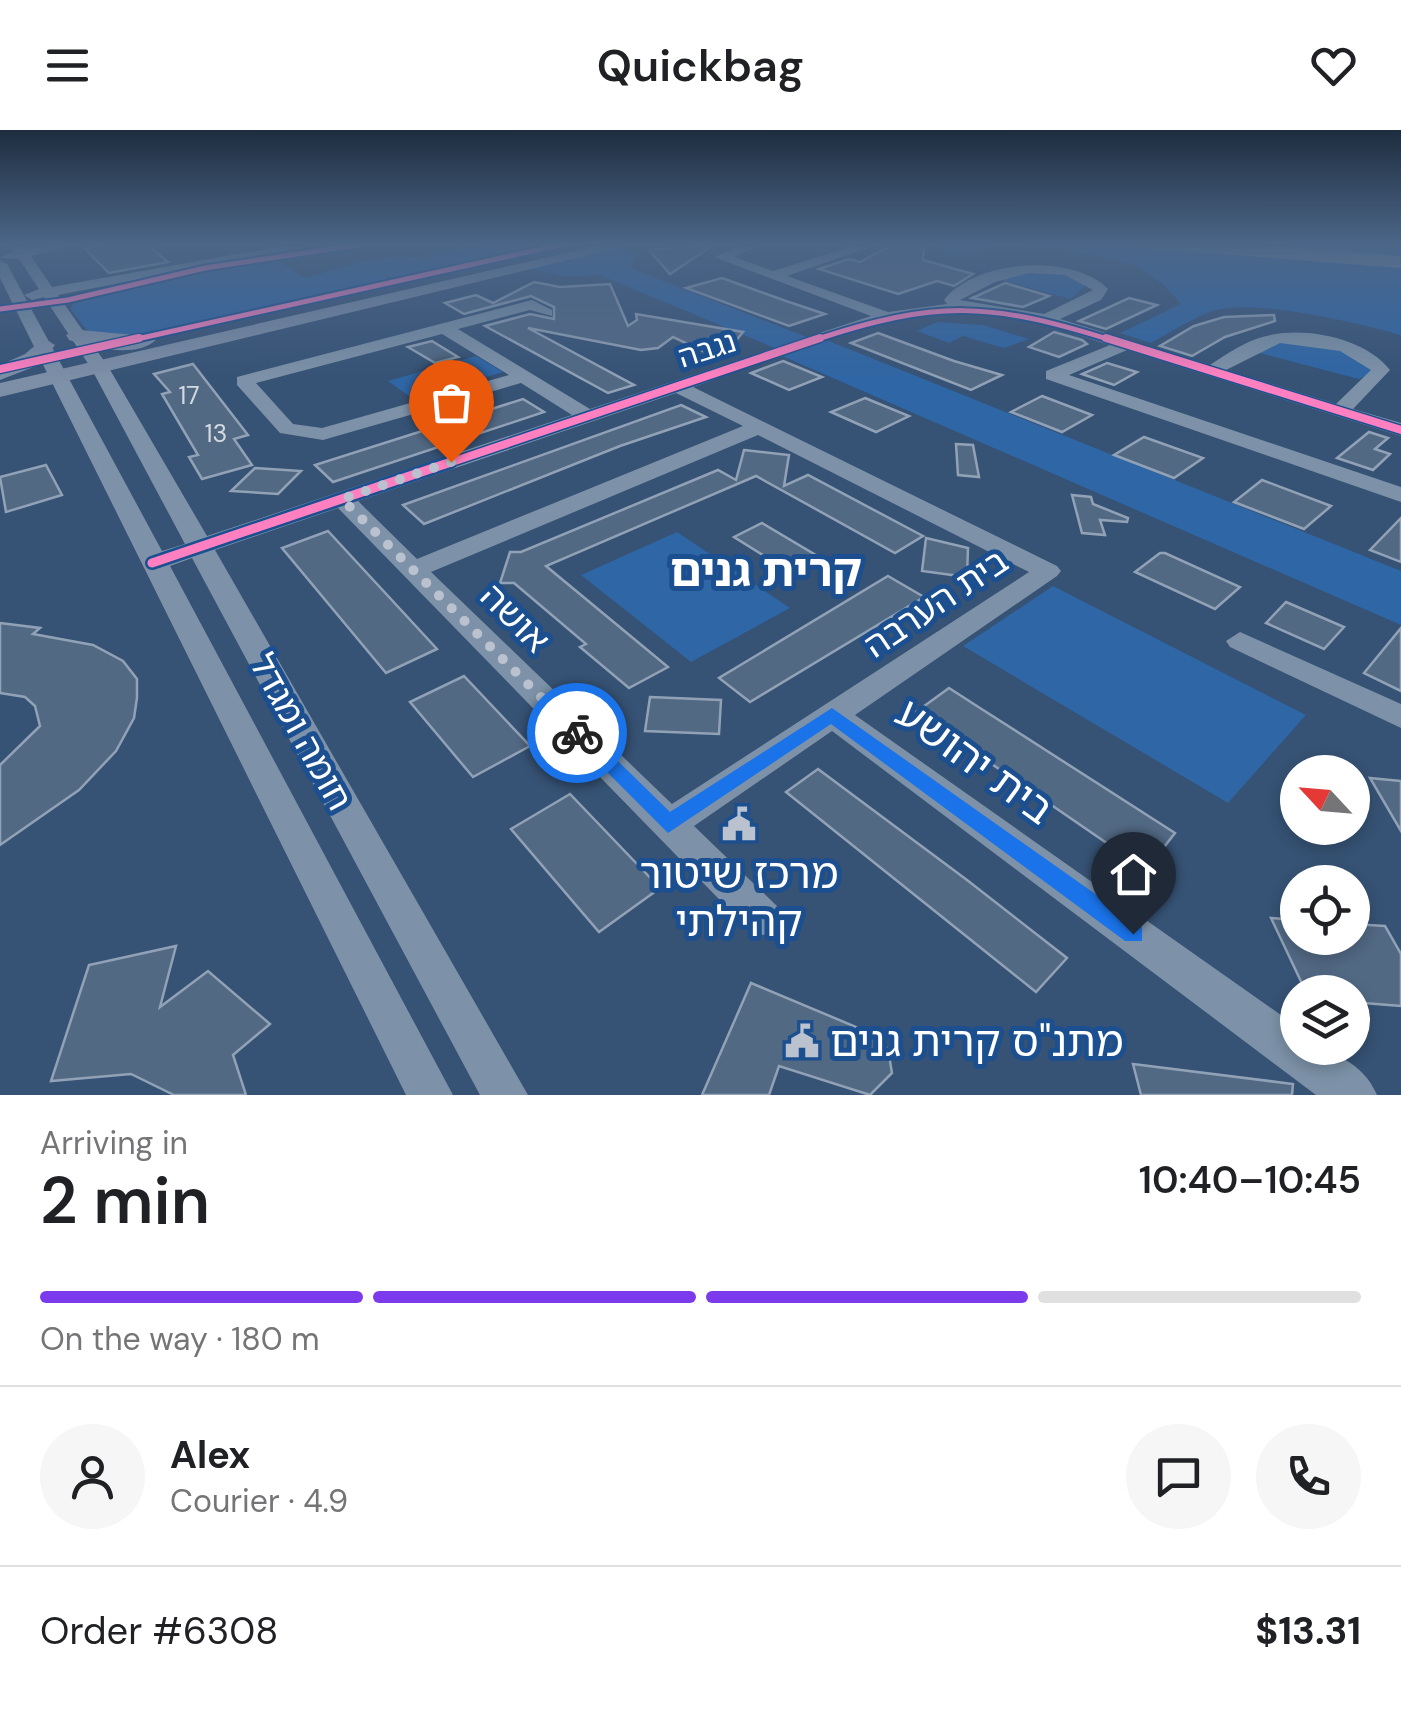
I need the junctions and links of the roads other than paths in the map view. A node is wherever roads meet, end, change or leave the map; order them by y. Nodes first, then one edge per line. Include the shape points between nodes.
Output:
1 (14, 288) edge
2 (48, 288) edge
3 (85, 288) edge
4 (402, 288) edge
5 (425, 288) edge
6 (806, 288) edge
7 (968, 288) edge
8 (1099, 288) edge
9 (52, 294) junction
10 (20, 300) junction
11 (0, 304) edge
12 (958, 306) junction
13 (546, 313) dead end
14 (886, 316) junction
15 (1046, 319) junction
16 (446, 329) junction
17 (175, 343) junction
18 (1126, 344) junction
19 (89, 352) junction
20 (57, 370) junction
21 (1212, 370) junction
22 (0, 373) edge
23 (523, 377) junction
24 (677, 386) junction
25 (0, 390) edge
26 (114, 393) junction
27 (1339, 411) junction
28 (587, 416) junction
29 (759, 427) junction
30 (1401, 430) edge
31 (1399, 497) edge
32 (342, 499) junction
33 (197, 548) junction
34 (152, 563) junction
35 (413, 570) junction
36 (1240, 641) dead end
37 (832, 715) junction
38 (1401, 717) edge
39 (668, 824) junction
40 (763, 918) dead end
41 (430, 1095) edge
42 (505, 1095) edge
43 (1354, 1095) edge

1 - 10 street, חומה ומגדל
2 - 9 street, חומה ומגדל
3 - 9 street
4 - 17 main road
5 - 17 main road
6 - 14 street
7 - 12 street via 952,300
8 - 15 street via 1096,297
9 - 10 street
9 - 19 street, חומה ומגדל
10 - 11 street
10 - 20 street, חומה ומגדל
12 - 14 street, נגבה
12 - 15 street, נגבה
13 - 16 street via 532,306
14 - 24 street, נגבה
15 - 18 street, נגבה
16 - 23 street
16 - 23 street via 244,382 287,429 323,434
17 - 19 main road
17 - 19 main road via 108,343
17 - 26 main road via 121,369
18 - 21 street, נגבה
18 - 31 street via 1052,375
19 - 20 main road
19 - 26 street, חומה ומגדל
20 - 22 main road
20 - 25 main road via 52,388
20 - 34 street, חומה ומגדל
21 - 27 street, נגבה
21 - 27 street via 1277,338 1348,349 1381,370
23 - 28 street
24 - 28 street, נגבה
24 - 29 street, בית הערבה
26 - 33 street, חומה ומגדל
27 - 30 street, נגבה
28 - 32 street, נגבה
29 - 35 street
29 - 37 street, בית הערבה via 1048,571
32 - 33 street, נגבה
32 - 35 street, אושה
33 - 34 street, נגבה
33 - 42 street, חומה ומגדל
34 - 41 street, חומה ומגדל
35 - 39 street, אושה
36 - 38 street
37 - 39 street, בית הערבה
37 - 43 street, בית יהושע
39 - 40 street, אושה

